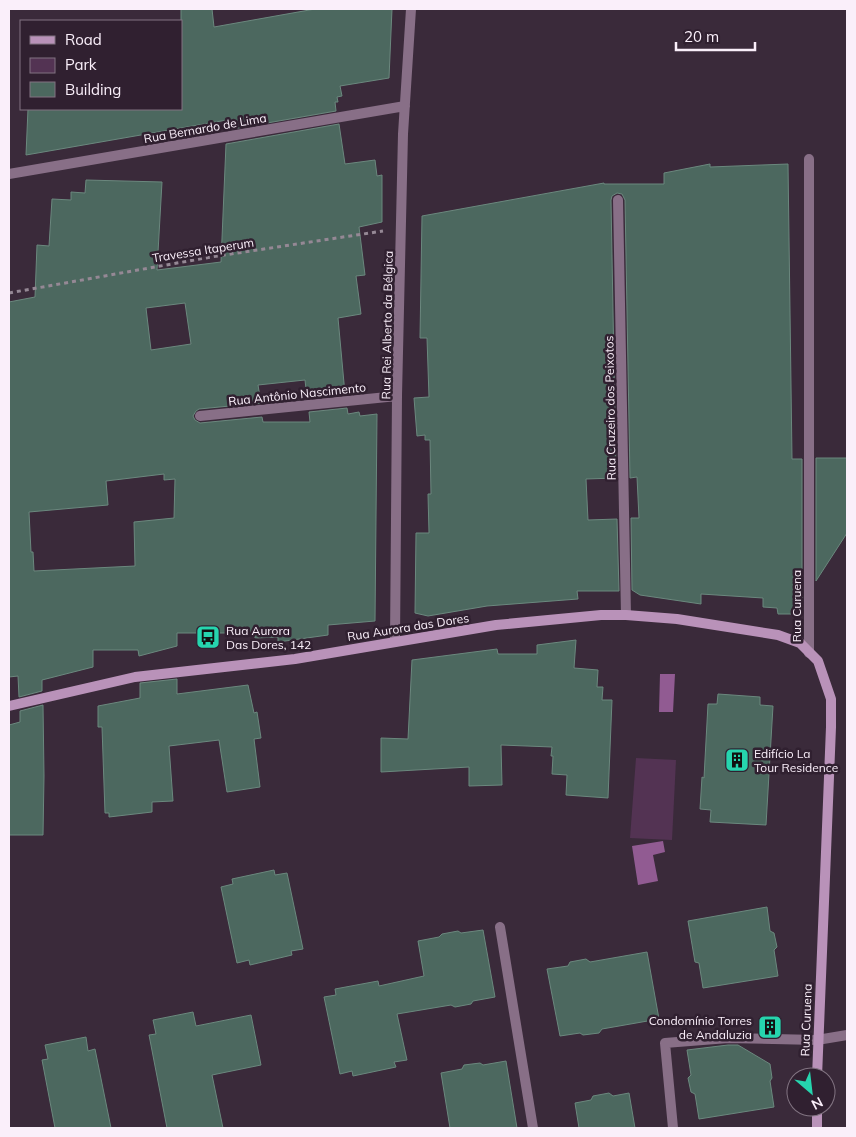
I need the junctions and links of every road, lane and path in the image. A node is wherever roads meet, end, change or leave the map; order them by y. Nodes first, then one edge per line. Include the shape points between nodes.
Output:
1 (411, 9) edge
2 (405, 106) junction
3 (809, 159) dead end
4 (9, 174) edge
5 (618, 200) dead end
6 (401, 229) junction
7 (9, 293) edge
8 (398, 396) junction
9 (200, 416) dead end
10 (626, 615) junction
11 (395, 642) junction
12 (809, 652) junction
13 (9, 706) edge
14 (500, 927) dead end
15 (847, 1035) edge
16 (818, 1040) junction
17 (817, 1067) edge
18 (533, 1128) edge
19 (673, 1128) edge

1 - 2 street, Rua Rei Alberto da Bélgica
2 - 4 street, Rua Bernardo de Lima
2 - 6 street, Rua Rei Alberto da Bélgica
3 - 12 street, Rua Curuena
5 - 10 street, Rua Cruzeiro dos Peixotos
6 - 7 path, Travessa Itaperum via 211,257
6 - 8 street, Rua Rei Alberto da Bélgica
8 - 9 street, Rua Antônio Nascimento
8 - 11 street, Rua Rei Alberto da Bélgica
10 - 11 main road, Rua Aurora das Dores via 496,625
10 - 12 main road, Rua Aurora das Dores via 677,619 778,635 800,644
11 - 13 main road, Rua Aurora das Dores via 295,659 134,677
12 - 16 main road, Rua Curuena via 818,661 831,708
14 - 18 street
15 - 16 street
16 - 17 main road, Rua Curuena
16 - 19 street via 728,1038 666,1043

